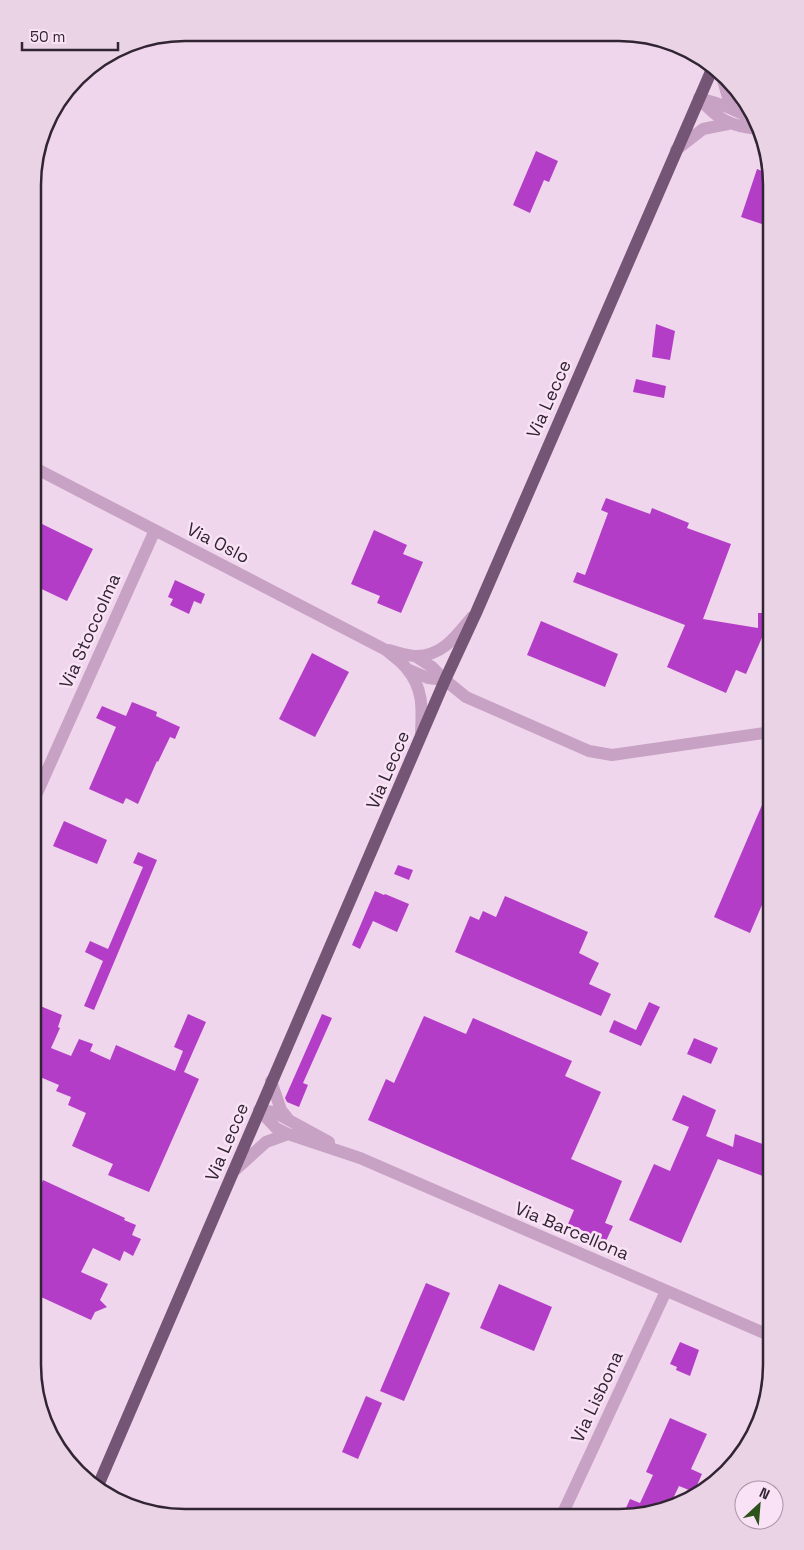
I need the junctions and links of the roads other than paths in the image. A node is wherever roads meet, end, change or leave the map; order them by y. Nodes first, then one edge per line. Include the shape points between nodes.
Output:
1 (710, 74) edge
2 (725, 88) edge
3 (699, 98) junction
4 (731, 108) junction
5 (744, 115) edge
6 (728, 124) junction
7 (750, 128) edge
8 (676, 150) junction
9 (41, 471) edge
10 (155, 530) junction
11 (476, 613) junction
12 (386, 650) junction
13 (415, 656) junction
14 (408, 669) junction
15 (445, 680) junction
16 (763, 733) edge
17 (421, 736) junction
18 (41, 784) edge
19 (271, 1081) junction
20 (259, 1110) junction
21 (288, 1120) junction
22 (288, 1134) junction
23 (360, 1158) junction
24 (234, 1170) junction
25 (666, 1291) junction
26 (762, 1332) edge
27 (99, 1480) edge
28 (564, 1509) edge

1 - 3 main road, Via Lecce
2 - 4 street
3 - 4 street
3 - 6 street
3 - 8 main road, Via Lecce
4 - 5 street
6 - 7 street
6 - 8 street via 703,129
8 - 11 main road, Via Lecce
9 - 10 street, Via Oslo
10 - 12 street, Via Oslo
10 - 18 street, Via Stoccolma
11 - 13 street via 449,644 433,654
11 - 15 main road, Via Lecce
12 - 13 street
12 - 14 street
13 - 15 street
14 - 15 street via 428,678
14 - 17 street via 420,689
15 - 16 street via 466,697 589,751 612,755
15 - 17 main road, Via Lecce
17 - 19 main road, Via Lecce
19 - 20 main road, Via Lecce
19 - 21 street
20 - 21 street, Via Barcellona via 274,1112
20 - 22 street, Via Barcellona via 276,1128
20 - 24 main road, Via Lecce
21 - 23 street, Via Barcellona
22 - 23 street, Via Barcellona
22 - 24 street via 266,1142
23 - 25 street, Via Barcellona
24 - 27 main road, Via Lecce
25 - 26 street, Via Barcellona
25 - 28 street, Via Lisbona

